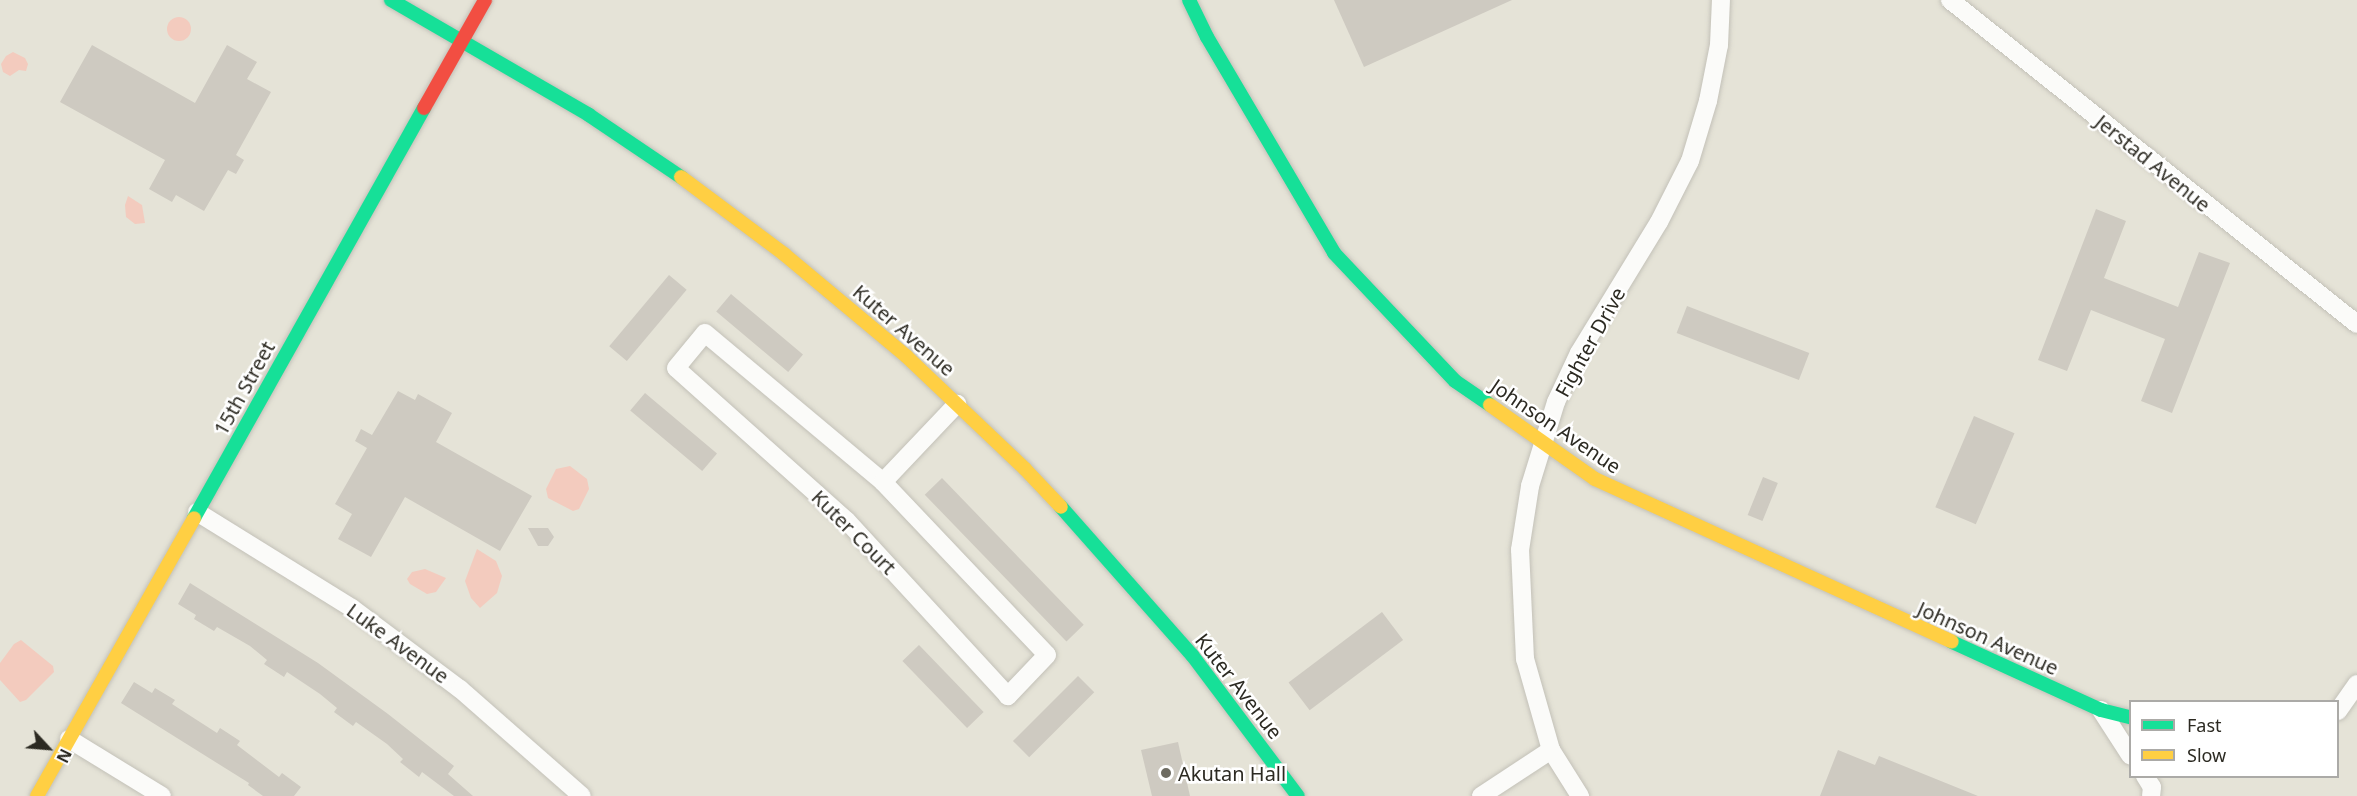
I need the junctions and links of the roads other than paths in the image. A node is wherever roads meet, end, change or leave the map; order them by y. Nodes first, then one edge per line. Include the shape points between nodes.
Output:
1 (391, 0) edge
2 (485, 0) edge
3 (1189, 0) edge
4 (1721, 0) edge
5 (1950, 0) edge
6 (463, 39) junction
7 (2357, 324) edge
8 (957, 404) junction
9 (1543, 441) junction
10 (884, 482) junction
11 (197, 512) junction
12 (2357, 684) edge
13 (2339, 708) edge
14 (2101, 710) junction
15 (2129, 717) edge
16 (69, 739) junction
17 (1551, 750) junction
18 (2129, 753) edge
19 (2146, 778) edge
20 (36, 796) edge
21 (162, 796) edge
22 (582, 796) edge
23 (1298, 796) edge
24 (1481, 796) edge
25 (1580, 796) edge
26 (2151, 796) edge

1 - 6 street, Kuter Avenue
2 - 6 street, 15th Street
3 - 9 street, Johnson Avenue via 1334,253 1455,381
4 - 9 street, Fighter Drive via 1719,45 1708,101 1690,160 1659,222 1579,353
5 - 7 street, Jerstad Avenue
6 - 8 street, Kuter Avenue via 590,115 692,185 816,280
6 - 11 street, 15th Street
8 - 10 street
8 - 23 street, Kuter Avenue via 1025,469 1180,640
9 - 14 street, Johnson Avenue via 1595,479
9 - 17 street, Fighter Drive via 1530,486 1520,550 1521,606 1525,659
10 - 10 street, Kuter Court via 1047,655 1008,696 847,521 676,368 705,333
11 - 16 street, 15th Street
11 - 22 street, Luke Avenue via 352,608 460,689
12 - 13 street
14 - 15 street, Johnson Avenue
14 - 18 street
16 - 20 street, 15th Street
16 - 21 street
17 - 24 street
17 - 25 street, Fighter Drive
19 - 26 street via 2152,787

